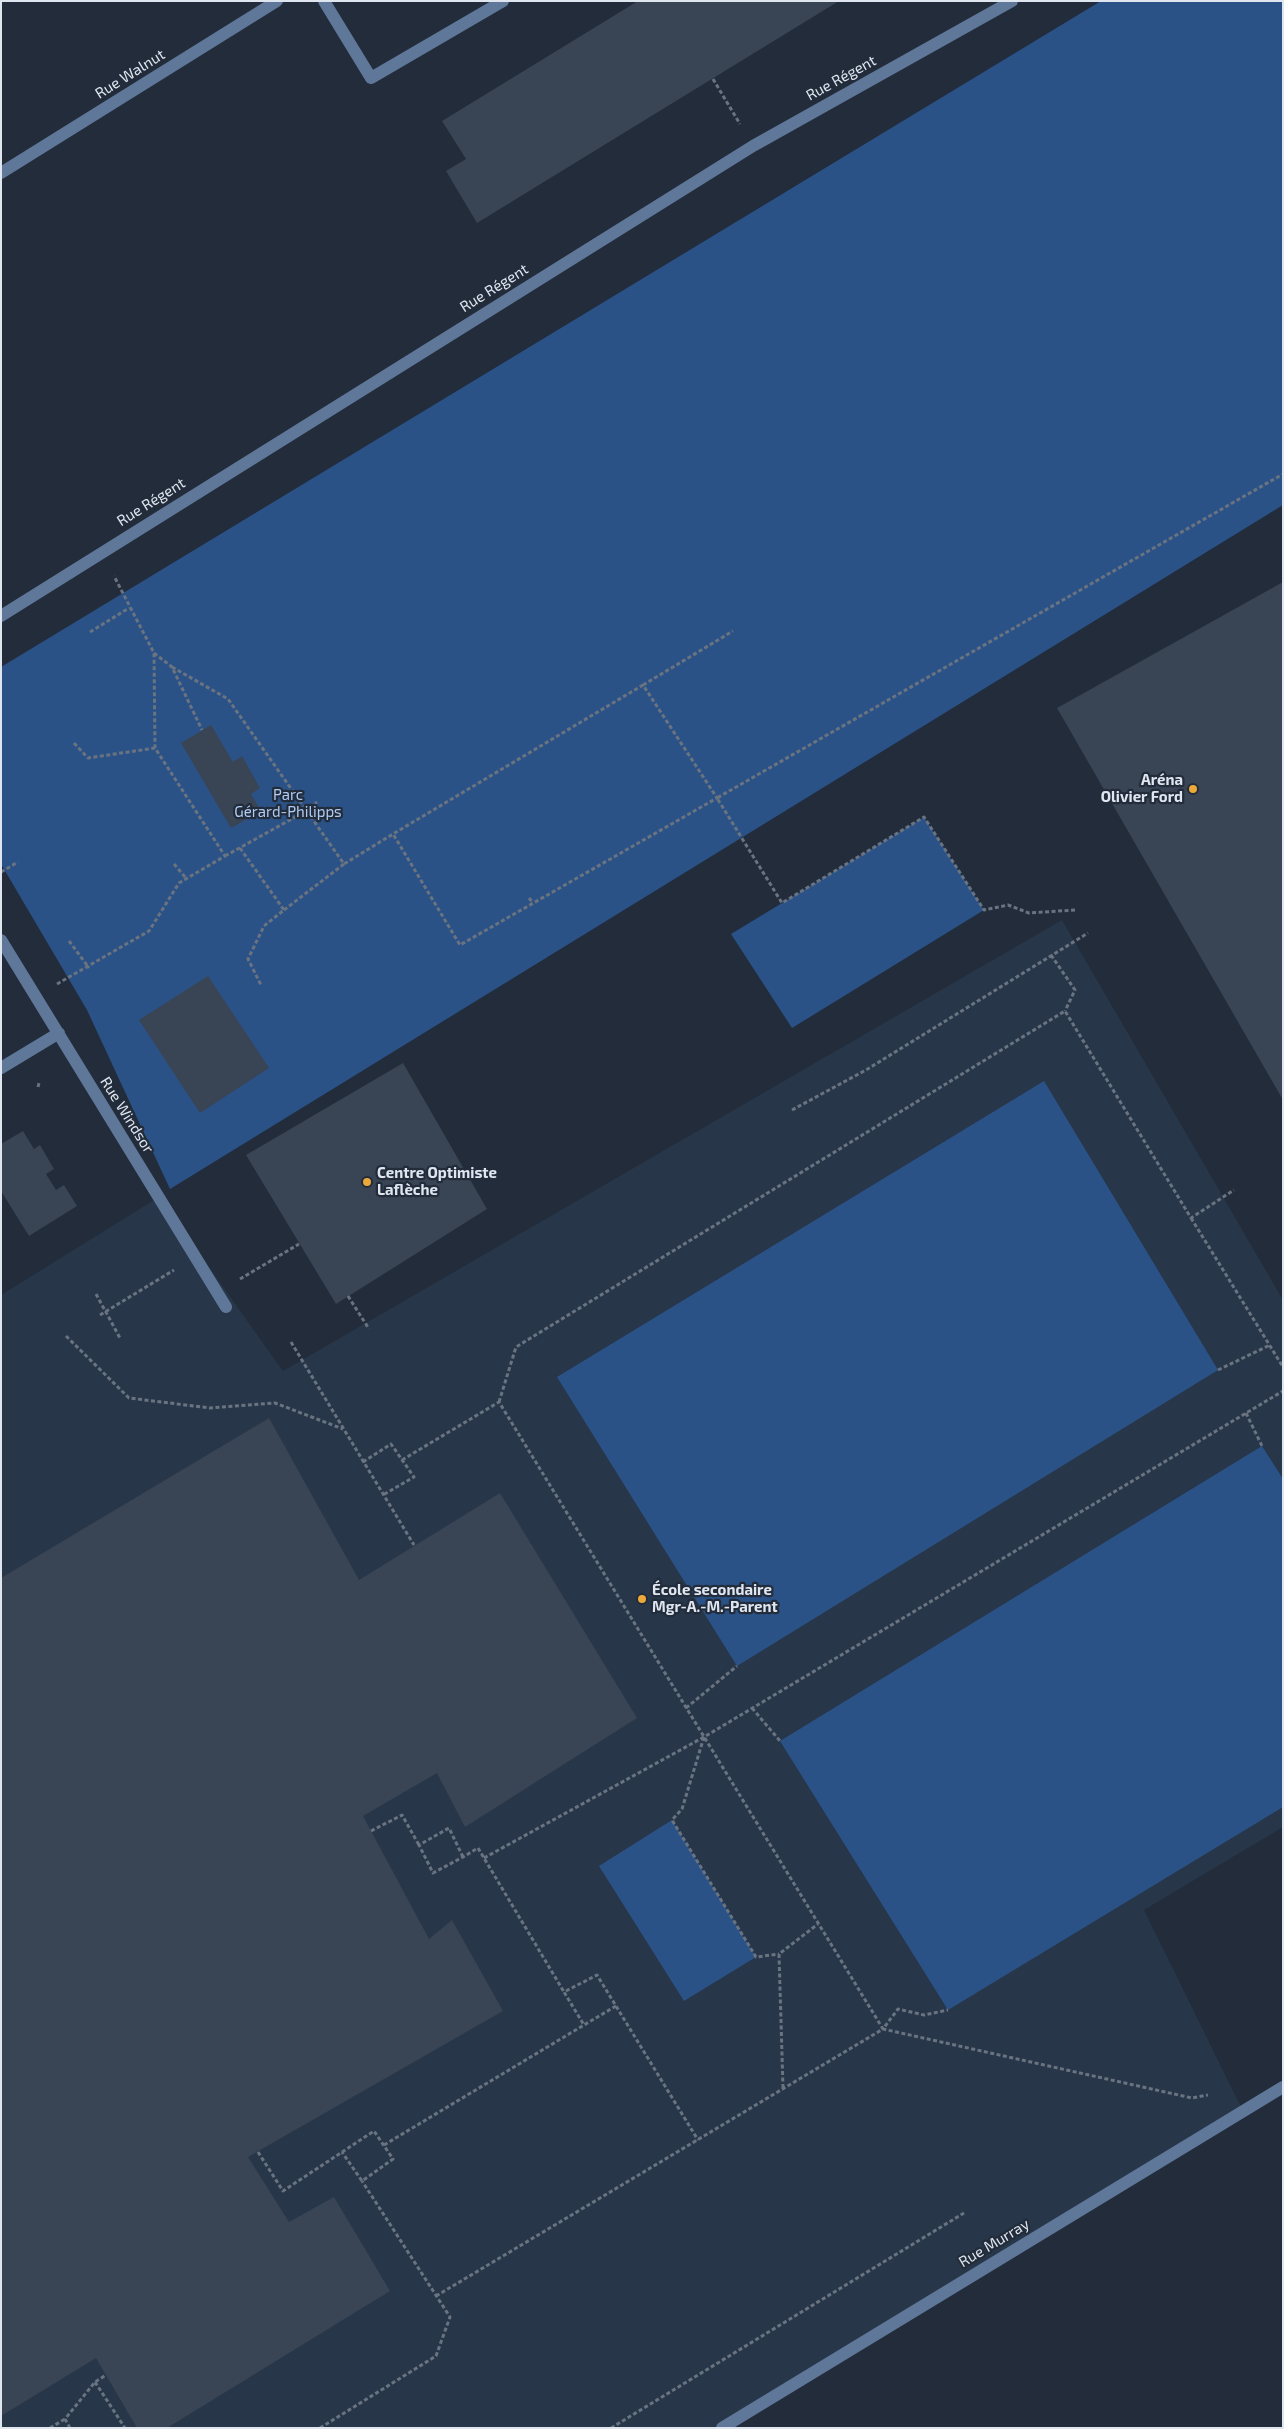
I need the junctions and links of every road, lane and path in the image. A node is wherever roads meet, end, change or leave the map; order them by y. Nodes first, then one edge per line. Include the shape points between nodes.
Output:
1 (277, 1) edge
2 (324, 1) edge
3 (503, 1) edge
4 (1012, 1) edge
5 (713, 79) dead end
6 (743, 128) dead end
7 (1, 174) edge
8 (1283, 474) edge
9 (102, 552) junction
10 (129, 608) junction
11 (1, 616) edge
12 (733, 631) dead end
13 (90, 632) dead end
14 (154, 653) junction
15 (172, 667) junction
16 (643, 685) junction
17 (202, 730) dead end
18 (74, 743) dead end
19 (155, 748) junction
20 (717, 798) junction
21 (317, 802) dead end
22 (306, 811) junction
23 (392, 834) junction
24 (240, 848) junction
25 (225, 856) junction
26 (18, 862) dead end
27 (174, 864) dead end
28 (344, 864) junction
29 (1, 872) edge
30 (186, 878) junction
31 (529, 898) dead end
32 (533, 903) junction
33 (284, 910) junction
34 (1075, 910) dead end
35 (1088, 932) dead end
36 (1, 940) edge
37 (69, 941) dead end
38 (1051, 955) junction
39 (89, 968) junction
40 (57, 985) dead end
41 (261, 985) dead end
42 (1065, 1011) junction
43 (58, 1033) junction
44 (1, 1068) edge
45 (792, 1110) dead end
46 (1234, 1190) dead end
47 (1191, 1218) junction
48 (299, 1244) dead end
49 (195, 1257) junction
50 (239, 1279) dead end
51 (96, 1294) dead end
52 (348, 1296) dead end
53 (226, 1307) dead end
54 (106, 1312) junction
55 (100, 1315) dead end
56 (368, 1329) dead end
57 (66, 1336) dead end
58 (120, 1338) dead end
59 (291, 1342) dead end
60 (1270, 1345) junction
61 (1283, 1367) edge
62 (1218, 1370) dead end
63 (1283, 1391) edge
64 (499, 1402) junction
65 (1246, 1413) junction
66 (343, 1429) junction
67 (1262, 1446) dead end
68 (402, 1460) junction
69 (363, 1462) junction
70 (383, 1495) junction
71 (414, 1546) dead end
72 (737, 1666) dead end
73 (686, 1708) junction
74 (752, 1708) junction
75 (704, 1737) junction
76 (780, 1741) dead end
77 (372, 1831) dead end
78 (419, 1845) junction
79 (463, 1857) junction
80 (484, 1858) junction
81 (818, 1924) junction
82 (779, 1954) junction
83 (564, 1992) junction
84 (616, 2006) junction
85 (948, 2010) dead end
86 (584, 2025) junction
87 (883, 2029) junction
88 (1283, 2087) edge
89 (783, 2089) junction
90 (1208, 2095) dead end
91 (698, 2140) junction
92 (384, 2145) junction
93 (258, 2152) dead end
94 (342, 2152) junction
95 (362, 2181) junction
96 (964, 2213) dead end
97 (436, 2296) junction
98 (106, 2375) dead end
99 (95, 2382) junction
100 (65, 2419) junction
101 (50, 2428) edge
102 (70, 2428) edge
103 (125, 2428) edge
104 (320, 2428) edge
105 (612, 2428) edge
106 (722, 2428) edge

1 - 7 street, Rue Walnut
2 - 3 street via 371,78
4 - 9 street, Rue Régent via 753,146
5 - 6 path
8 - 20 path
9 - 10 path
9 - 11 street, Rue Régent
10 - 13 path
10 - 14 path
12 - 16 path
14 - 15 path
14 - 19 path
15 - 17 path
15 - 22 path via 228,699
16 - 20 path
16 - 23 path
18 - 19 path via 88,758
19 - 25 path
20 - 32 path
20 - 34 path via 782,902 924,817 984,910 1008,905 1029,913
21 - 22 path
22 - 24 path
22 - 28 path
23 - 28 path
23 - 32 path via 460,945
24 - 25 path
24 - 33 path
25 - 30 path
26 - 29 path
27 - 30 path
28 - 33 path
30 - 39 path via 178,883 149,931
31 - 32 path
33 - 41 path via 264,926 248,959
35 - 38 path
36 - 43 street, Rue Windsor
37 - 39 path
38 - 42 path via 1076,990
38 - 45 path via 866,1070
39 - 40 path
42 - 47 path
42 - 64 path via 516,1347
43 - 44 street
43 - 49 street, Rue Windsor
46 - 47 path
47 - 60 path
48 - 50 path
49 - 53 street, Rue Windsor
49 - 54 path
51 - 54 path
52 - 56 path
54 - 55 path
54 - 58 path
57 - 66 path via 128,1398 210,1408 275,1402
59 - 66 path
60 - 61 path
60 - 62 path
63 - 65 path
64 - 68 path
64 - 73 path
65 - 67 path
65 - 74 path
66 - 69 path
68 - 69 path via 391,1444
68 - 70 path via 414,1477
69 - 70 path
70 - 71 path
72 - 73 path
73 - 75 path
74 - 75 path
74 - 76 path
75 - 80 path
75 - 81 path
75 - 82 path via 682,1809 672,1820 756,1957
77 - 78 path via 402,1815
78 - 79 path via 433,1873
78 - 79 path via 449,1828
79 - 80 path via 478,1848
80 - 83 path
81 - 82 path
81 - 87 path
82 - 89 path
83 - 84 path via 597,1975
83 - 86 path
84 - 86 path
84 - 91 path
85 - 87 path via 924,2015 898,2009
86 - 92 path
87 - 89 path
87 - 90 path via 1192,2098
88 - 106 street, Rue Murray
89 - 91 path
91 - 97 path
92 - 94 path via 374,2131
92 - 95 path via 393,2159
93 - 94 path via 283,2191
94 - 95 path
95 - 97 path
96 - 105 path
97 - 104 path via 450,2317 436,2356
98 - 99 path
99 - 100 path
99 - 103 path
100 - 101 path
100 - 102 path

